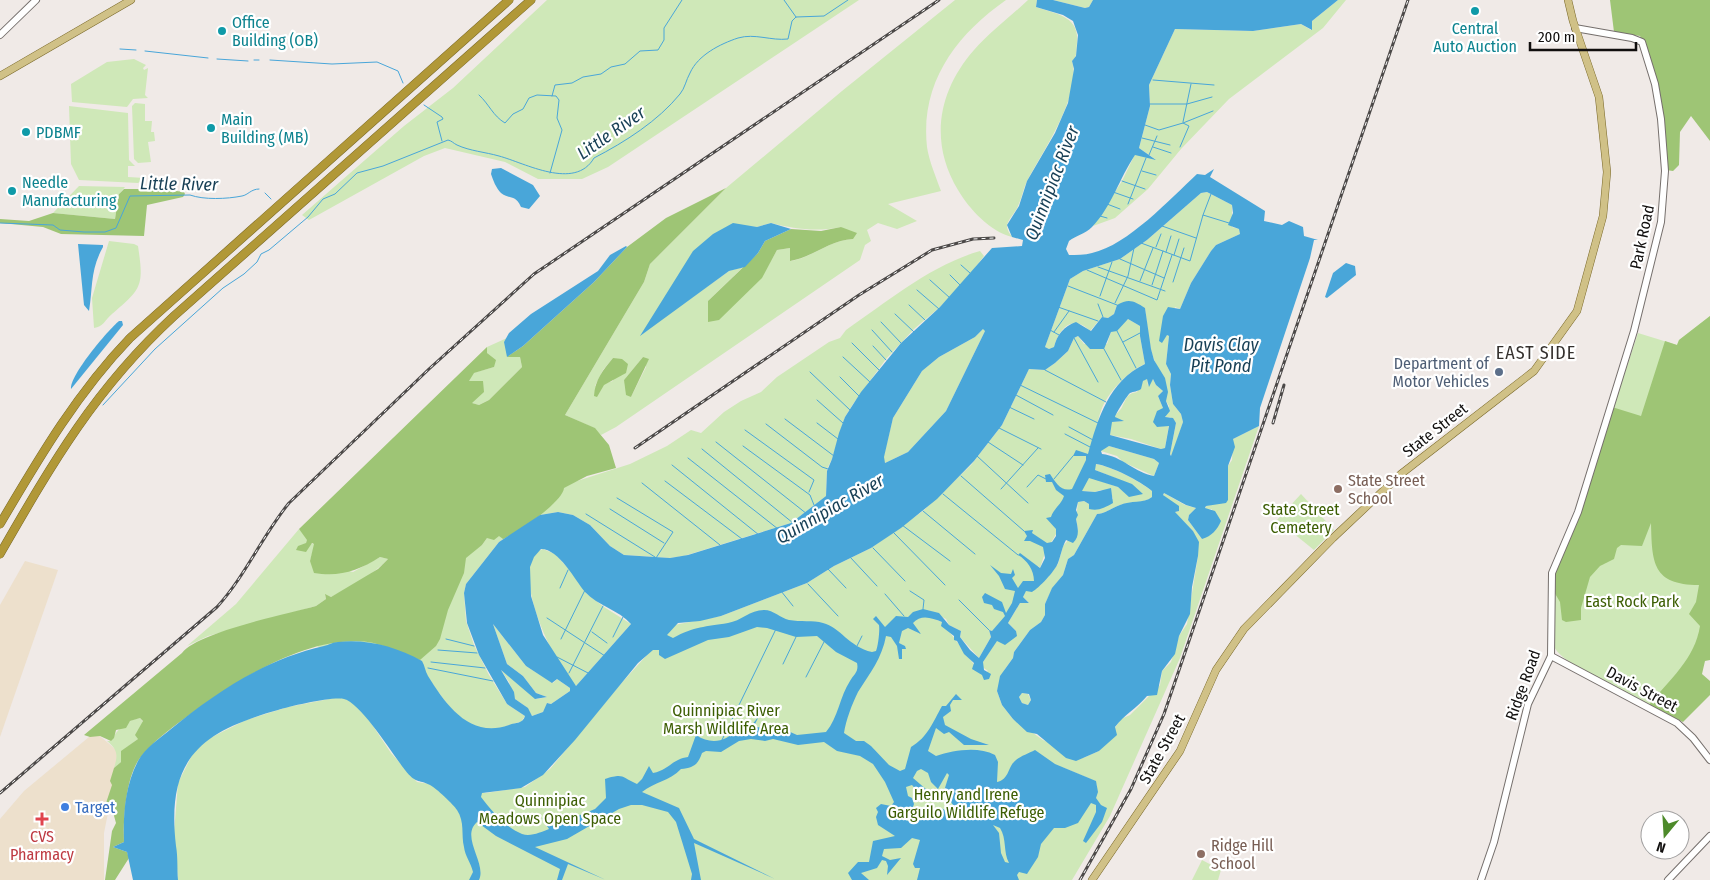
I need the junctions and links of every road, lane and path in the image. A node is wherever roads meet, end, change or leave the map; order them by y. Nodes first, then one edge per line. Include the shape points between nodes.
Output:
1 (36, 0) edge
2 (131, 0) edge
3 (509, 0) edge
4 (531, 0) edge
5 (1568, 0) edge
6 (1575, 28) junction
7 (0, 35) edge
8 (0, 76) edge
9 (1580, 499) joint
10 (0, 524) edge
11 (0, 554) edge
12 (1551, 656) junction
13 (1710, 760) edge
14 (1710, 836) edge
15 (1092, 880) edge
16 (1481, 880) edge
17 (1668, 880) edge

1 - 7 main road
2 - 8 main road
3 - 10 highway via 130,338 66,416
4 - 11 highway via 135,354 70,435
5 - 6 main road, State Street
6 - 9 main road, Park Road via 1636,38 1642,42 1658,102 1665,171 1662,218 1636,322
6 - 15 main road, State Street via 1600,106 1607,172 1604,216 1577,311 1534,371 1401,474 1244,629 1216,670 1176,758
9 - 12 main road, Ridge Road via 1551,578
12 - 13 main road, Davis Street via 1677,723
12 - 16 main road, Ridge Road via 1528,704 1494,842
14 - 17 main road

